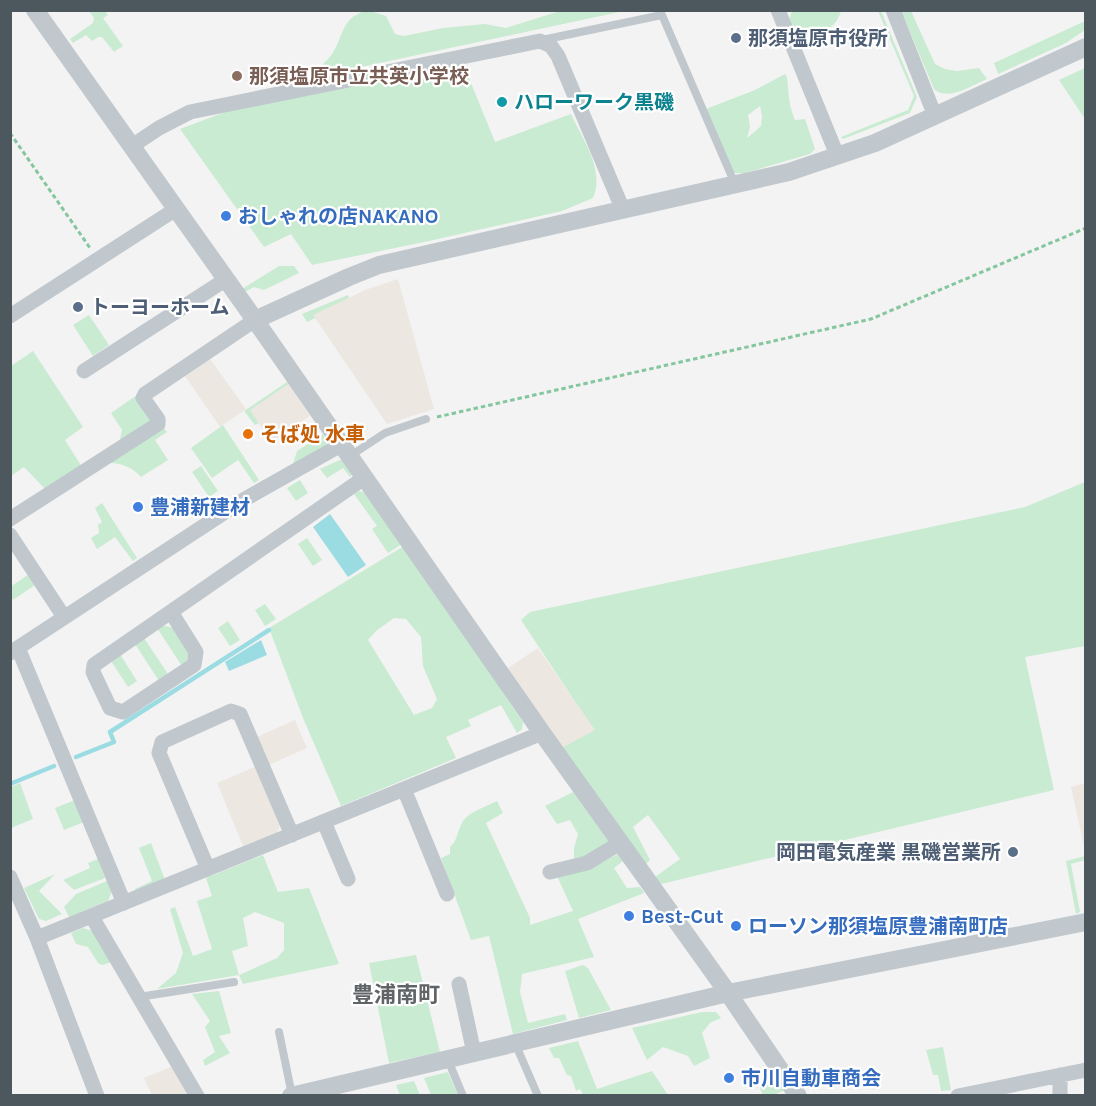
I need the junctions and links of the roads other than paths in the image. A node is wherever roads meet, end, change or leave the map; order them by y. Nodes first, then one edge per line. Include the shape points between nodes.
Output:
1 (35, 10) edge
2 (777, 10) edge
3 (893, 10) edge
4 (540, 41) junction
5 (1086, 47) edge
6 (935, 116) junction
7 (132, 146) junction
8 (837, 155) junction
9 (735, 185) junction
10 (176, 209) junction
11 (623, 210) junction
12 (225, 280) junction
13 (10, 316) edge
14 (255, 320) junction
15 (84, 371) dead end
16 (426, 419) road end
17 (345, 451) junction
18 (364, 478) junction
19 (10, 519) edge
20 (10, 535) edge
21 (15, 554) edge
22 (171, 612) junction
23 (64, 617) junction
24 (14, 650) edge
25 (542, 733) junction
26 (404, 789) junction
27 (324, 822) junction
28 (292, 835) junction
29 (620, 843) junction
30 (208, 869) junction
31 (550, 872) dead end
32 (10, 877) edge
33 (348, 879) dead end
34 (447, 894) dead end
35 (124, 903) junction
36 (92, 917) junction
37 (1086, 922) edge
38 (37, 938) junction
39 (234, 982) dead end
40 (459, 984) dead end
41 (728, 993) junction
42 (139, 997) junction
43 (279, 1032) dead end
44 (515, 1043) junction
45 (474, 1053) junction
46 (448, 1060) junction
47 (1086, 1070) edge
48 (1060, 1075) junction
49 (98, 1095) edge
50 (196, 1095) edge
51 (292, 1095) edge
52 (463, 1095) edge
53 (538, 1095) edge
54 (798, 1095) edge
55 (958, 1095) edge
56 (1060, 1095) edge

1 - 7 street
2 - 8 street
3 - 6 street
4 - 7 street via 190,112
4 - 9 lane via 662,15
4 - 11 street via 551,46 558,56
5 - 6 street
6 - 8 street
7 - 10 street
8 - 9 street
9 - 11 street
10 - 12 street
10 - 13 street
11 - 14 street via 379,265
12 - 14 street
12 - 15 street
14 - 17 street
14 - 19 street via 145,394 143,398 158,424
16 - 17 lane
17 - 18 street
17 - 23 street via 245,499
18 - 22 street
18 - 25 street
20 - 21 street
21 - 23 street
22 - 22 street via 94,665 93,672 110,708 123,712 194,665 196,652
23 - 24 street
24 - 35 street
25 - 26 street
25 - 29 street
26 - 27 street
26 - 34 street
27 - 28 street
27 - 33 street
28 - 30 street
28 - 30 street via 240,714 231,711 162,742 159,753
29 - 31 street via 587,863
29 - 41 street
30 - 35 street
32 - 38 street
35 - 36 street
36 - 38 street
36 - 42 street
37 - 41 street
38 - 49 street
39 - 42 lane
40 - 45 street
41 - 44 street
41 - 54 street
42 - 50 street
43 - 51 lane
44 - 45 street
44 - 53 lane
45 - 46 street
46 - 51 street
46 - 52 lane
47 - 48 street
48 - 55 street
48 - 56 street

